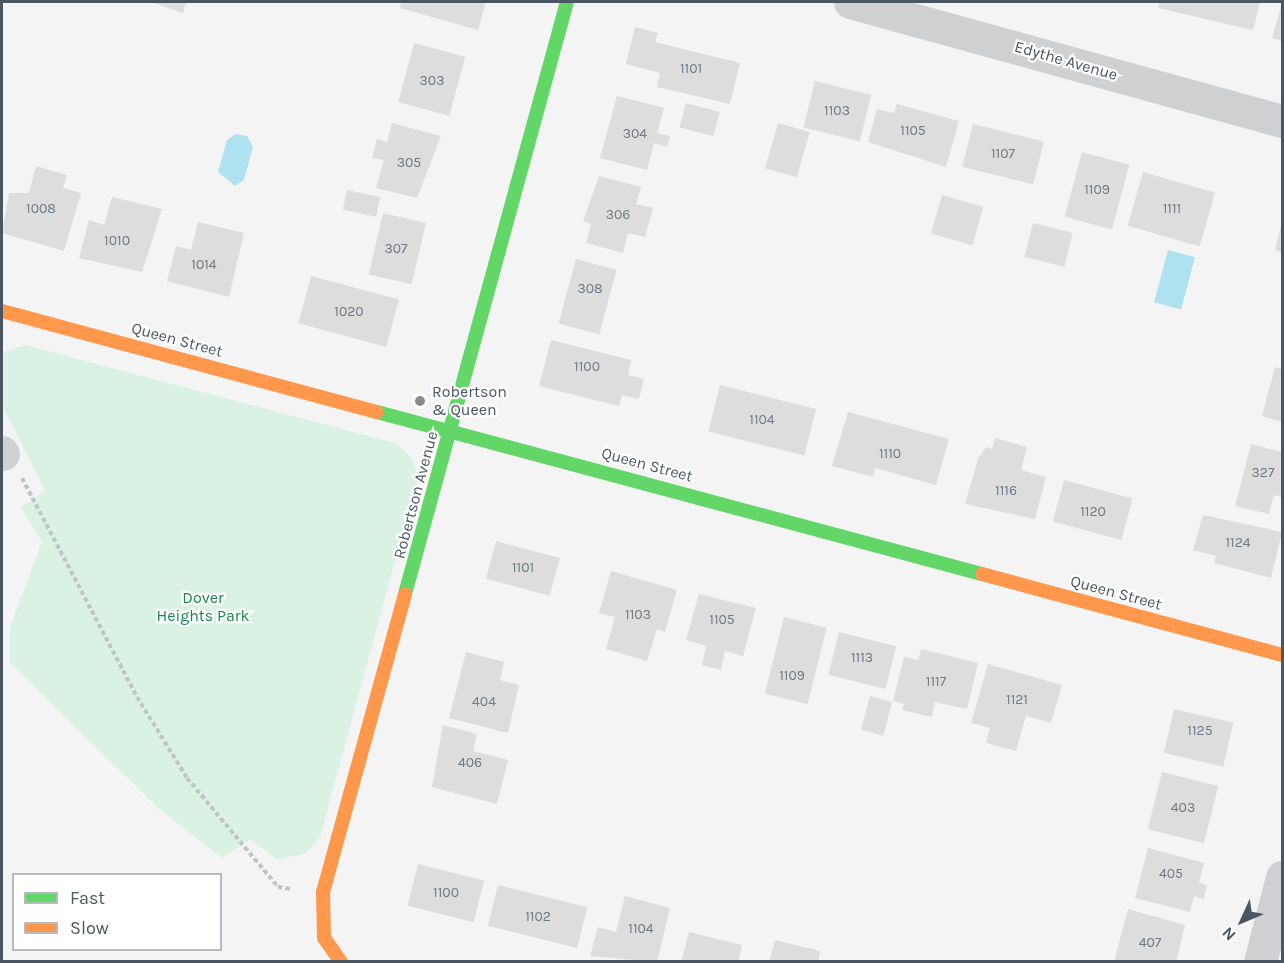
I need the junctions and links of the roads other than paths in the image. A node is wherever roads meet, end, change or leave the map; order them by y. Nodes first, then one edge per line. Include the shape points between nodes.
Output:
1 (567, 2) edge
2 (850, 2) edge
3 (1282, 121) edge
4 (2, 311) edge
5 (450, 429) junction
6 (1282, 655) edge
7 (1282, 877) edge
8 (341, 962) edge
9 (1260, 962) edge

1 - 5 street, Robertson Avenue
2 - 3 street, Edythe Avenue
4 - 5 street, Queen Street
5 - 6 street, Queen Street
5 - 8 street, Robertson Avenue via 323,892 324,938
7 - 9 street

